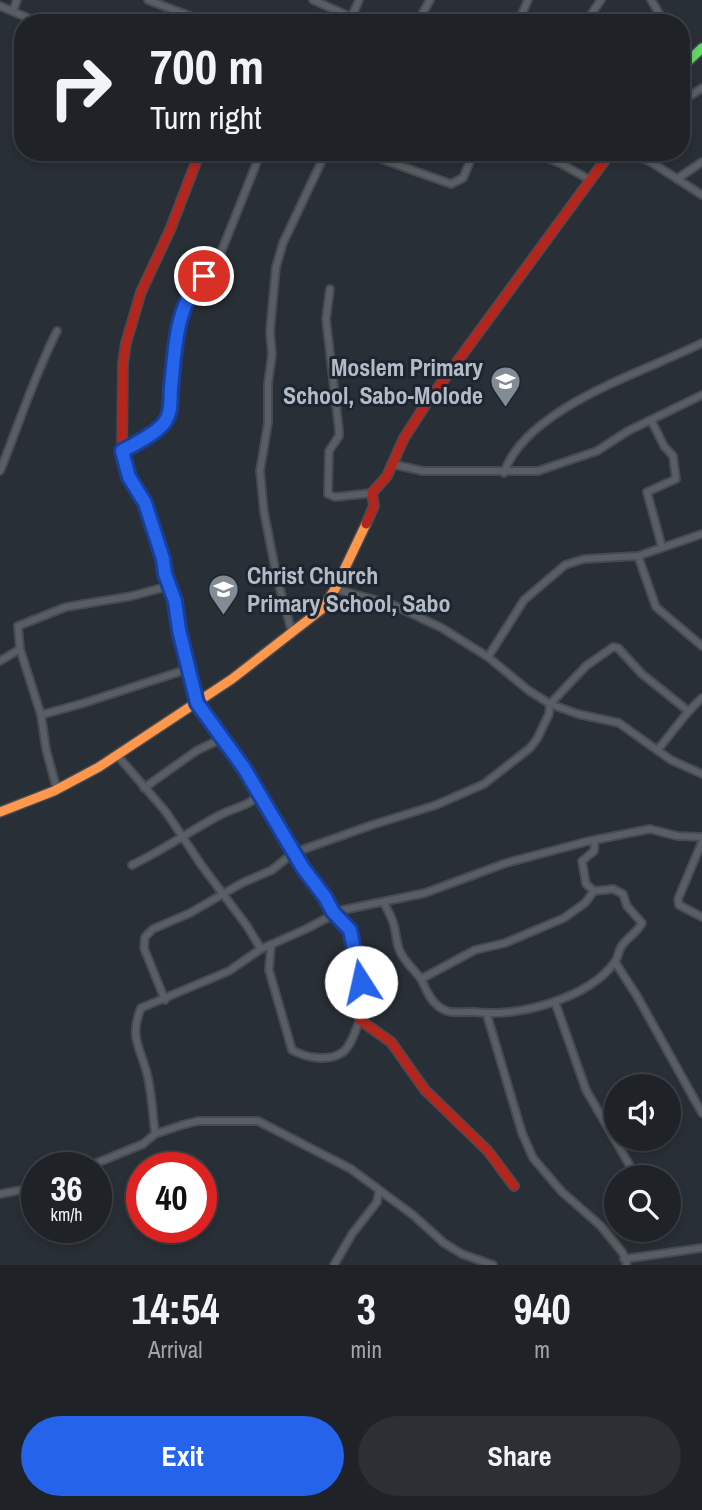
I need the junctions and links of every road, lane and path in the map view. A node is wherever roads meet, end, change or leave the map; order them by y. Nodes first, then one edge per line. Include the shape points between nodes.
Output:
1 (18, 0) edge
2 (148, 0) edge
3 (313, 0) edge
4 (0, 6) edge
5 (13, 12) junction
6 (18, 14) edge
7 (185, 14) edge
8 (339, 14) edge
9 (197, 161) edge
10 (257, 161) edge
11 (322, 161) edge
12 (387, 161) edge
13 (470, 161) edge
14 (555, 161) edge
15 (604, 161) edge
16 (649, 161) edge
17 (702, 162) edge
18 (677, 179) junction
19 (590, 180) junction
20 (702, 195) edge
21 (330, 289) dead end
22 (57, 331) dead end
23 (702, 343) edge
24 (702, 395) edge
25 (651, 420) junction
26 (122, 451) junction
27 (391, 464) junction
28 (0, 471) edge
29 (503, 473) junction
30 (372, 492) junction
31 (702, 534) edge
32 (662, 547) junction
33 (638, 556) junction
34 (169, 586) junction
35 (335, 589) junction
36 (292, 633) junction
37 (702, 646) edge
38 (20, 649) junction
39 (488, 657) junction
40 (0, 662) edge
41 (188, 668) junction
42 (702, 698) edge
43 (197, 703) junction
44 (550, 704) junction
45 (687, 710) junction
46 (41, 715) junction
47 (219, 736) junction
48 (657, 750) junction
49 (117, 755) junction
50 (702, 774) edge
51 (144, 788) junction
52 (57, 790) junction
53 (259, 795) junction
54 (0, 813) edge
55 (183, 838) junction
56 (595, 840) junction
57 (702, 840) edge
58 (293, 853) junction
59 (132, 865) dead end
60 (594, 891) junction
61 (223, 894) junction
62 (384, 903) junction
63 (333, 912) junction
64 (702, 917) edge
65 (271, 945) junction
66 (261, 949) junction
67 (615, 962) junction
68 (421, 979) junction
69 (166, 1000) junction
70 (555, 1002) junction
71 (487, 1015) junction
72 (359, 1020) junction
73 (702, 1113) edge
74 (155, 1134) junction
75 (112, 1157) edge
76 (629, 1165) edge
77 (514, 1185) dead end
78 (21, 1190) edge
79 (379, 1191) junction
80 (0, 1194) edge
81 (702, 1248) edge
82 (625, 1262) edge
83 (334, 1265) edge
84 (494, 1265) edge

1 - 5 street
2 - 7 street
3 - 8 street
4 - 5 street
5 - 6 street
9 - 26 street via 141,292 125,343
10 - 26 street via 216,265 183,305 166,421
11 - 36 street via 276,267 268,423 260,471 264,513
12 - 13 street via 452,184 463,178
14 - 19 street
15 - 19 street
16 - 18 street
17 - 18 street
18 - 20 street
19 - 27 street via 426,404
21 - 30 street via 326,319 339,430 329,451 328,494
22 - 28 street
23 - 29 street via 604,386 550,419 523,440
24 - 25 street
25 - 29 street via 561,466
25 - 32 street via 673,456 676,479 647,492
26 - 34 street via 129,477 145,503
27 - 29 street via 423,471
27 - 30 street
30 - 35 street via 374,506
31 - 32 street
32 - 33 street
33 - 37 street via 656,607
33 - 39 street via 584,559 565,565 524,600
34 - 38 street via 66,607 18,626
34 - 41 street
35 - 36 street via 322,609
35 - 39 street via 391,604
36 - 43 street
38 - 40 street
38 - 46 street
39 - 44 street
41 - 43 street
41 - 46 street
42 - 45 street
43 - 47 street
43 - 49 street
44 - 45 street via 586,666 615,646
44 - 48 street via 620,723
44 - 58 street via 530,748 484,784
45 - 48 street
46 - 52 street
47 - 51 street
47 - 53 street
48 - 50 street
49 - 51 street
49 - 52 street
51 - 55 street
52 - 54 street
53 - 55 street
53 - 58 street
55 - 59 street
55 - 61 street
56 - 57 street via 650,830
56 - 60 street via 594,851 582,861 584,879
56 - 62 street via 538,853 446,887
57 - 64 street via 678,900 679,905
58 - 61 street via 272,870
58 - 63 street
60 - 67 street via 621,893 642,923 621,947
60 - 68 street via 564,918 505,943 475,950
61 - 66 street
61 - 69 street via 145,937 144,948
62 - 63 street
62 - 68 street via 399,948
63 - 65 street
63 - 72 street via 350,930 355,948 362,995
65 - 66 street
65 - 72 street via 269,970 292,1050 318,1057 336,1055 349,1045
66 - 69 street via 229,971
67 - 70 street
67 - 73 street
68 - 71 street via 428,995 447,1012
69 - 74 street via 141,1008 134,1025 148,1078
70 - 71 street
70 - 76 street via 586,1090
71 - 82 street via 533,1158 562,1192 601,1226
72 - 77 street via 391,1042 425,1090 488,1151
74 - 75 street
74 - 79 street via 198,1121 258,1121 338,1161
78 - 80 street
79 - 83 street via 377,1202
79 - 84 street via 444,1243
81 - 82 street

